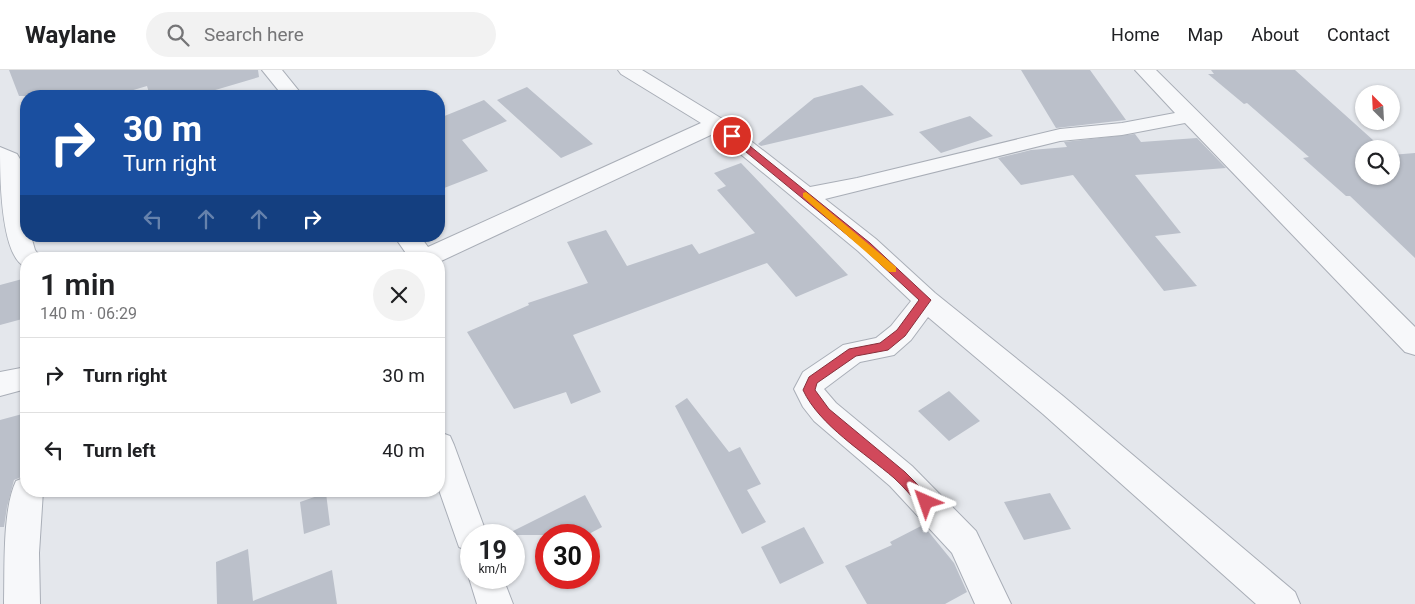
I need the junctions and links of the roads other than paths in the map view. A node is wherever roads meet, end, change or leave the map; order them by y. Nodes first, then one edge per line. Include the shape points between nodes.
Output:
1 (272, 70) edge
2 (628, 70) edge
3 (1145, 70) edge
4 (288, 90) edge
5 (1191, 116) junction
6 (717, 124) junction
7 (0, 154) edge
8 (806, 195) junction
9 (411, 242) edge
10 (23, 252) edge
11 (419, 252) edge
12 (439, 252) edge
13 (926, 300) junction
14 (1415, 344) edge
15 (20, 379) edge
16 (0, 384) edge
17 (445, 462) edge
18 (27, 497) edge
19 (467, 524) edge
20 (490, 589) edge
21 (22, 604) edge
22 (495, 604) edge
23 (993, 604) edge
24 (1282, 604) edge

1 - 4 street
2 - 6 street
3 - 5 street
5 - 8 street via 1060,135 918,168 857,186
5 - 14 street
6 - 8 street
6 - 12 street
7 - 10 street via 9,160 15,226
8 - 13 street
9 - 11 street
13 - 23 street via 901,333 884,347 853,352 813,380 809,390 813,400 825,412 901,476 964,542
13 - 24 street via 1053,405
15 - 16 street
17 - 19 street
18 - 21 street
20 - 22 street

